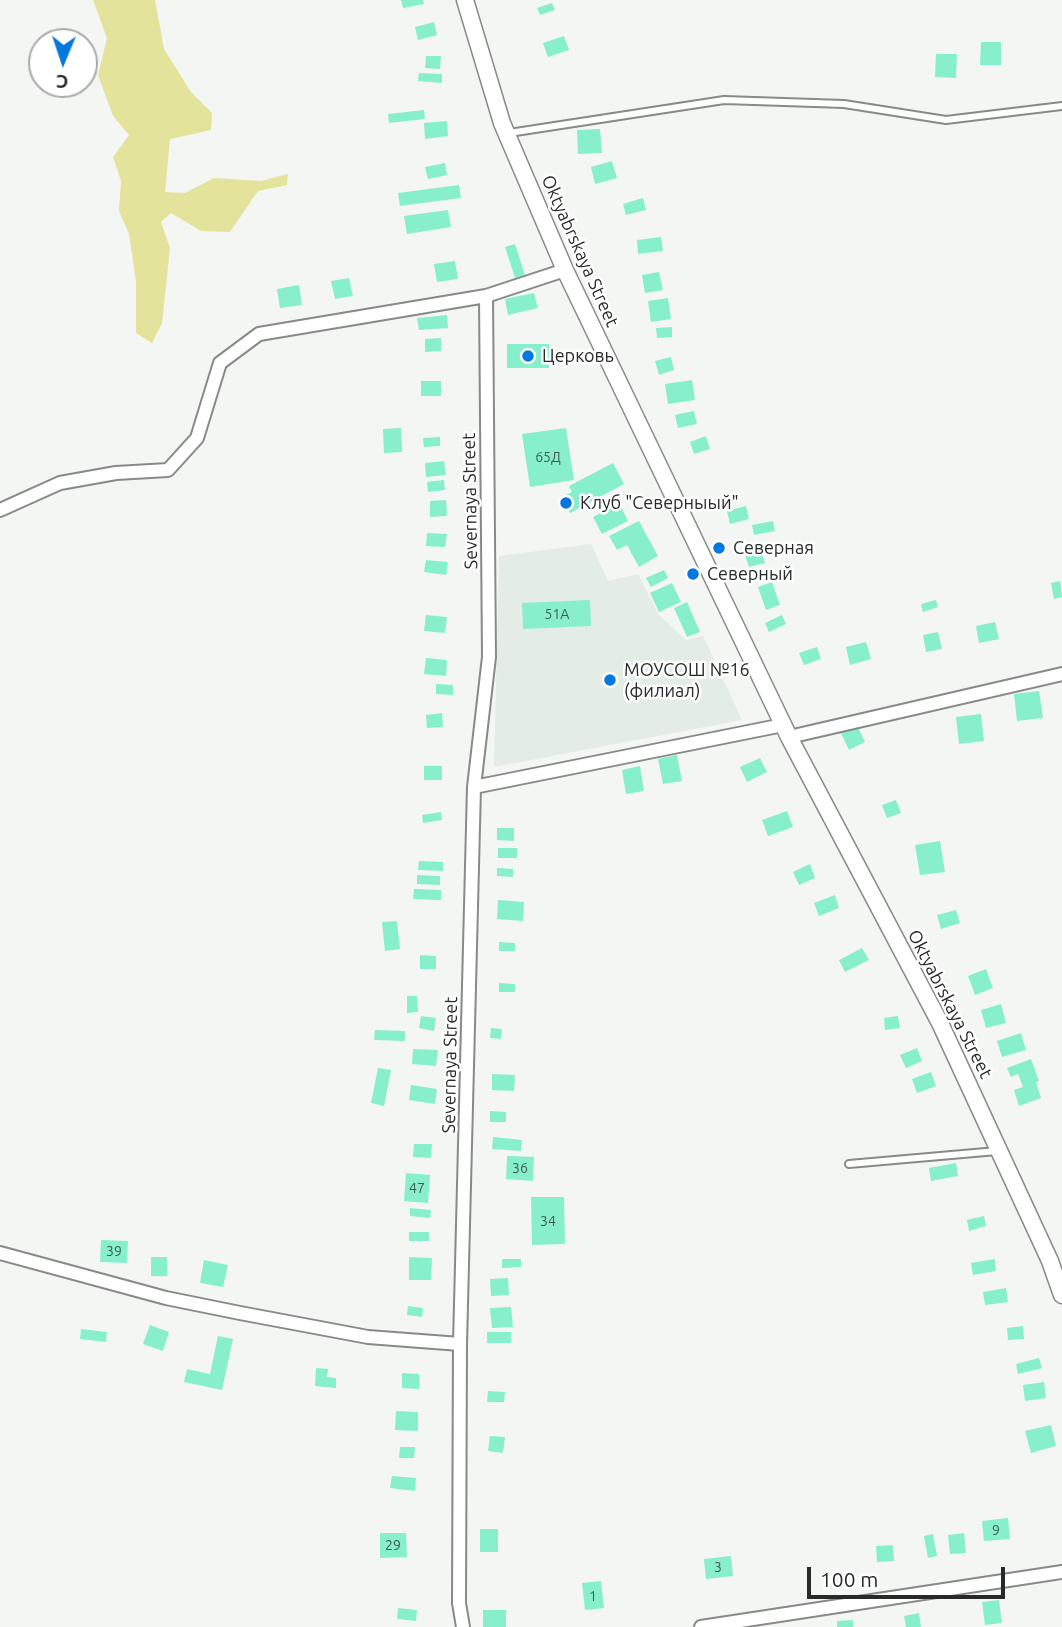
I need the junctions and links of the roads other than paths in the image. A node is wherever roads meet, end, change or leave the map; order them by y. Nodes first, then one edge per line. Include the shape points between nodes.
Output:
1 (465, 0) edge
2 (1062, 106) edge
3 (507, 134) junction
4 (565, 270) junction
5 (486, 296) junction
6 (0, 510) edge
7 (1062, 674) edge
8 (786, 731) junction
9 (474, 787) junction
10 (999, 1151) junction
11 (849, 1164) dead end
12 (0, 1253) edge
13 (1062, 1295) edge
14 (460, 1344) junction
15 (1062, 1572) edge
16 (463, 1627) edge
17 (701, 1627) edge

1 - 3 street, Oktyabrskaya Street
2 - 3 lane via 946,120 844,104 724,100
3 - 4 street, Oktyabrskaya Street
4 - 5 street
4 - 8 street, Oktyabrskaya Street
5 - 6 street via 260,334 220,363 197,438 168,470 60,483
5 - 9 street, Severnaya Street via 489,657
7 - 8 street
8 - 9 street
8 - 10 street, Oktyabrskaya Street via 940,1023
9 - 14 street, Severnaya Street
10 - 11 lane
10 - 13 street, Oktyabrskaya Street
12 - 14 street via 240,1313 368,1337
14 - 16 street, Severnaya Street via 458,1602
15 - 17 street

